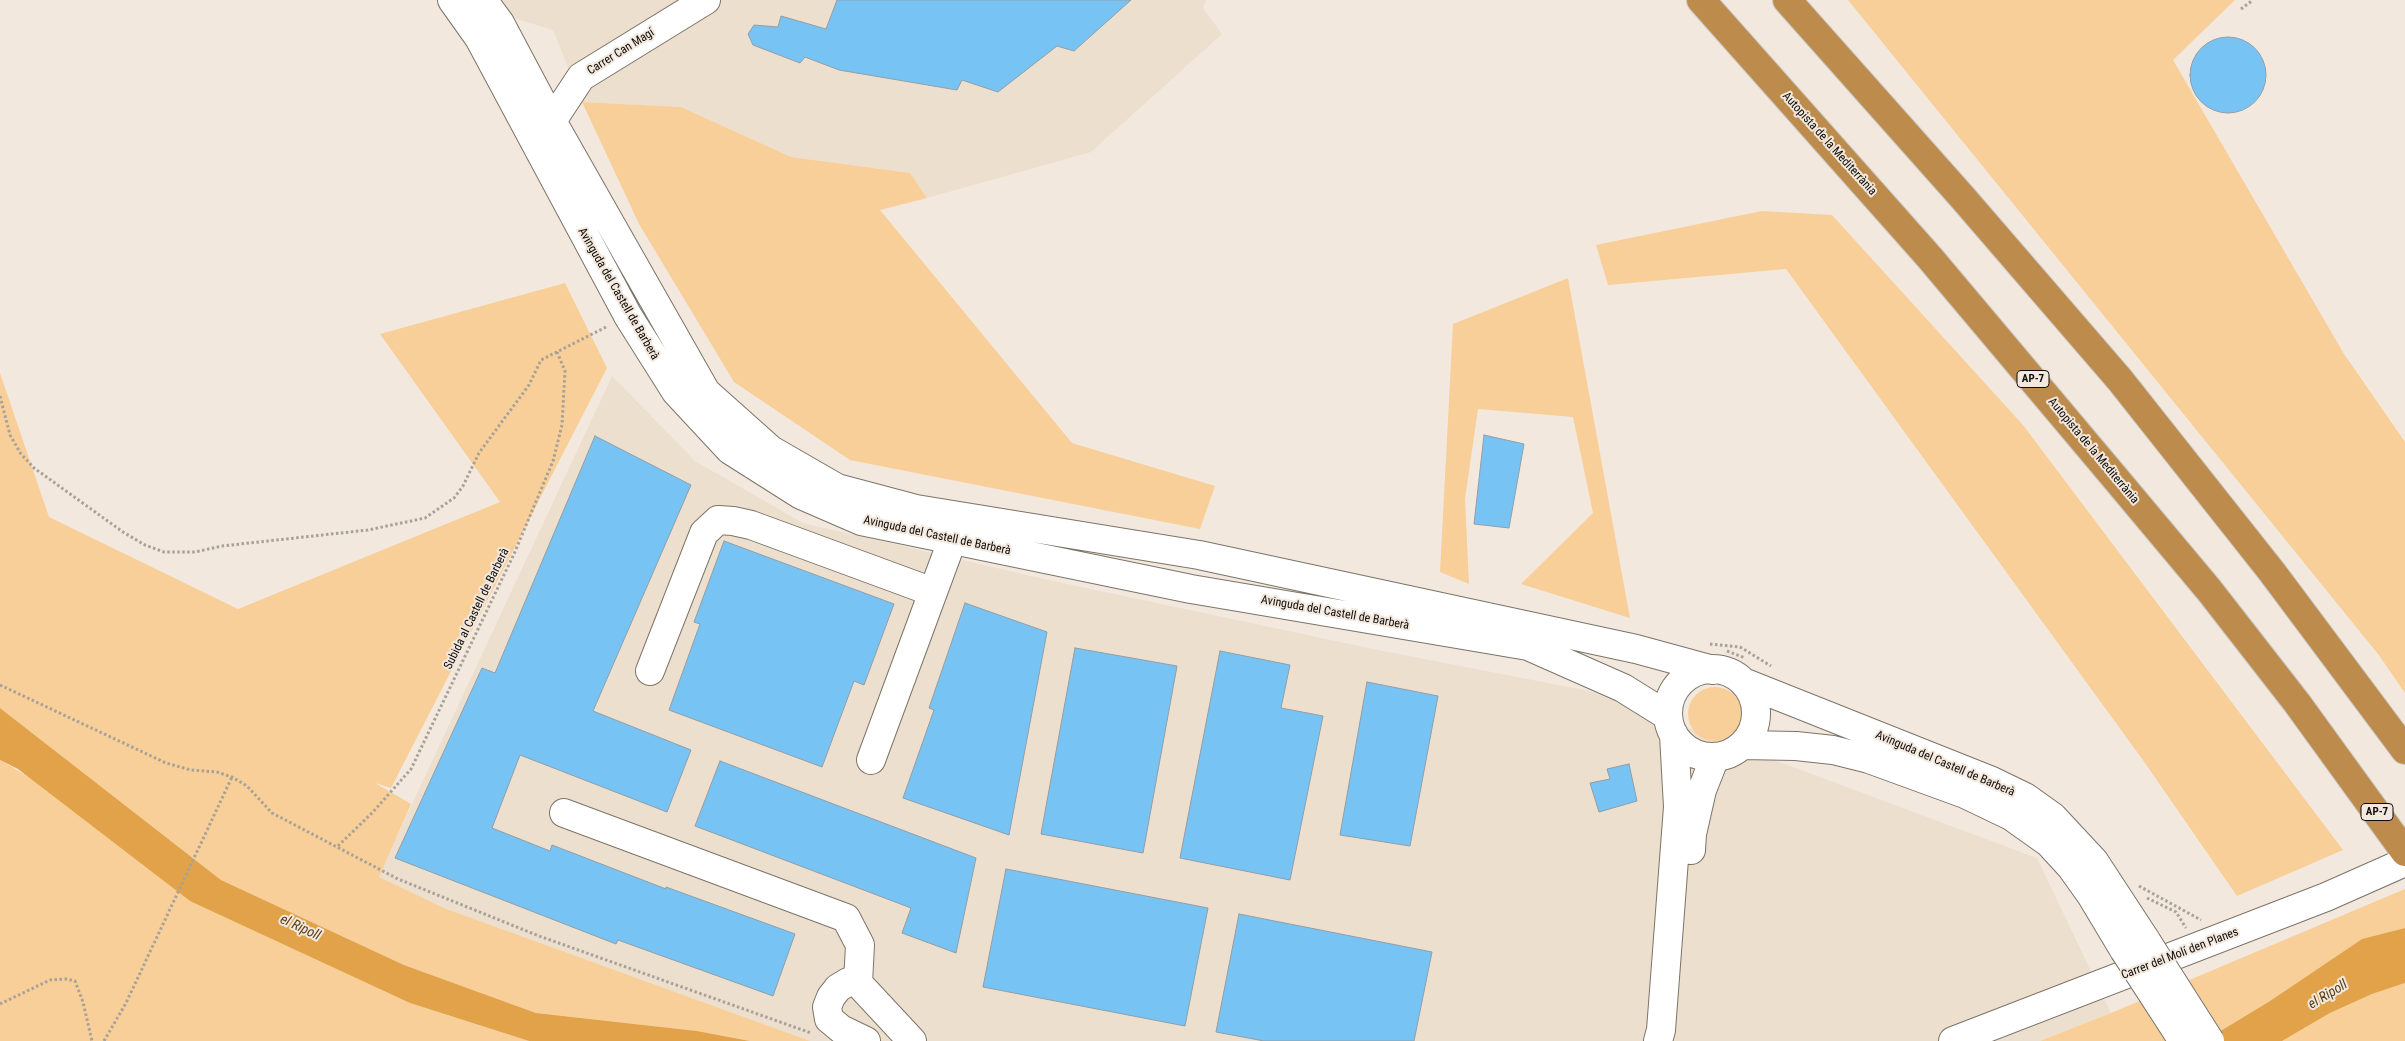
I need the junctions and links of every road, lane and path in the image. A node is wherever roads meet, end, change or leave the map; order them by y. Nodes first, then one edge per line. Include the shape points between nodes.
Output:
1 (452, 0) edge
2 (483, 0) edge
3 (706, 0) edge
4 (1701, 0) edge
5 (1787, 0) edge
6 (2253, 0) edge
7 (2240, 9) dead end
8 (552, 120) junction
9 (628, 316) junction
10 (557, 352) junction
11 (0, 396) edge
12 (952, 538) junction
13 (933, 592) junction
14 (1714, 670) junction
15 (650, 671) dead end
16 (1743, 682) junction
17 (0, 685) edge
18 (1671, 726) junction
19 (1742, 745) junction
20 (2403, 748) edge
21 (1715, 757) junction
22 (871, 760) dead end
23 (232, 776) junction
24 (564, 813) dead end
25 (338, 846) junction
26 (2405, 852) edge
27 (2405, 862) edge
28 (2136, 884) dead end
29 (2139, 893) dead end
30 (2203, 920) dead end
31 (2185, 924) dead end
32 (2136, 946) junction
33 (858, 983) junction
34 (0, 1004) edge
35 (801, 1029) dead end
36 (92, 1041) edge
37 (104, 1041) edge
38 (866, 1041) edge
39 (912, 1041) edge
40 (1658, 1041) edge
41 (1679, 1041) edge
42 (1953, 1041) edge
43 (2184, 1041) edge
44 (2210, 1041) edge

1 - 9 street, Avinguda del Castell de Barberà via 479,38
2 - 8 street, Avinguda del Castell de Barberà via 500,23
3 - 8 street, Carrer Can Magí via 581,77
4 - 26 highway, Autopista de la Mediterrània / AP-7 via 1930,258 2209,590 2297,703
5 - 20 highway via 1970,205 2120,380 2272,572
6 - 7 path
8 - 14 street, Avinguda del Castell de Barberà via 706,392 771,450 837,488 916,509 1199,555 1636,649
9 - 10 path
9 - 12 street, Avinguda del Castell de Barberà via 676,392 730,450 801,495 839,513
10 - 11 path via 541,360 479,453 454,498 425,518 368,530 194,552 164,552 145,545 34,468 10,435
10 - 25 path, Subida al Castell de Barberà via 565,371 562,425 553,461 514,554 412,769
12 - 13 street
12 - 18 street, Avinguda del Castell de Barberà via 1191,589 1528,646 1623,688
13 - 15 street via 751,525 718,520 704,533
13 - 22 street
14 - 16 street via 1724,671
14 - 18 street via 1699,671 1681,683 1669,702
16 - 19 street via 1755,707 1755,721
16 - 32 street, Avinguda del Castell de Barberà via 1992,781 2025,798 2053,817 2094,860
17 - 23 path via 166,763
18 - 21 street via 1681,745 1702,756
18 - 40 street via 1678,807
19 - 21 street
19 - 32 street, Avinguda del Castell de Barberà via 1833,750 1869,759 1965,794 2011,816 2049,843
21 - 41 street via 1702,790 1692,834 1677,1028
23 - 25 path via 272,813
23 - 37 path via 126,1002
24 - 33 street via 846,918 860,944
25 - 35 path via 398,879 468,908
27 - 42 street, Carrer del Molí den Planes via 2300,907
28 - 30 path
29 - 31 path via 2176,912
32 - 43 street, bridge
32 - 44 street, bridge
33 - 38 street via 848,982 838,988 827,1007 829,1018 841,1029
33 - 39 street
34 - 36 path via 50,980 75,982

